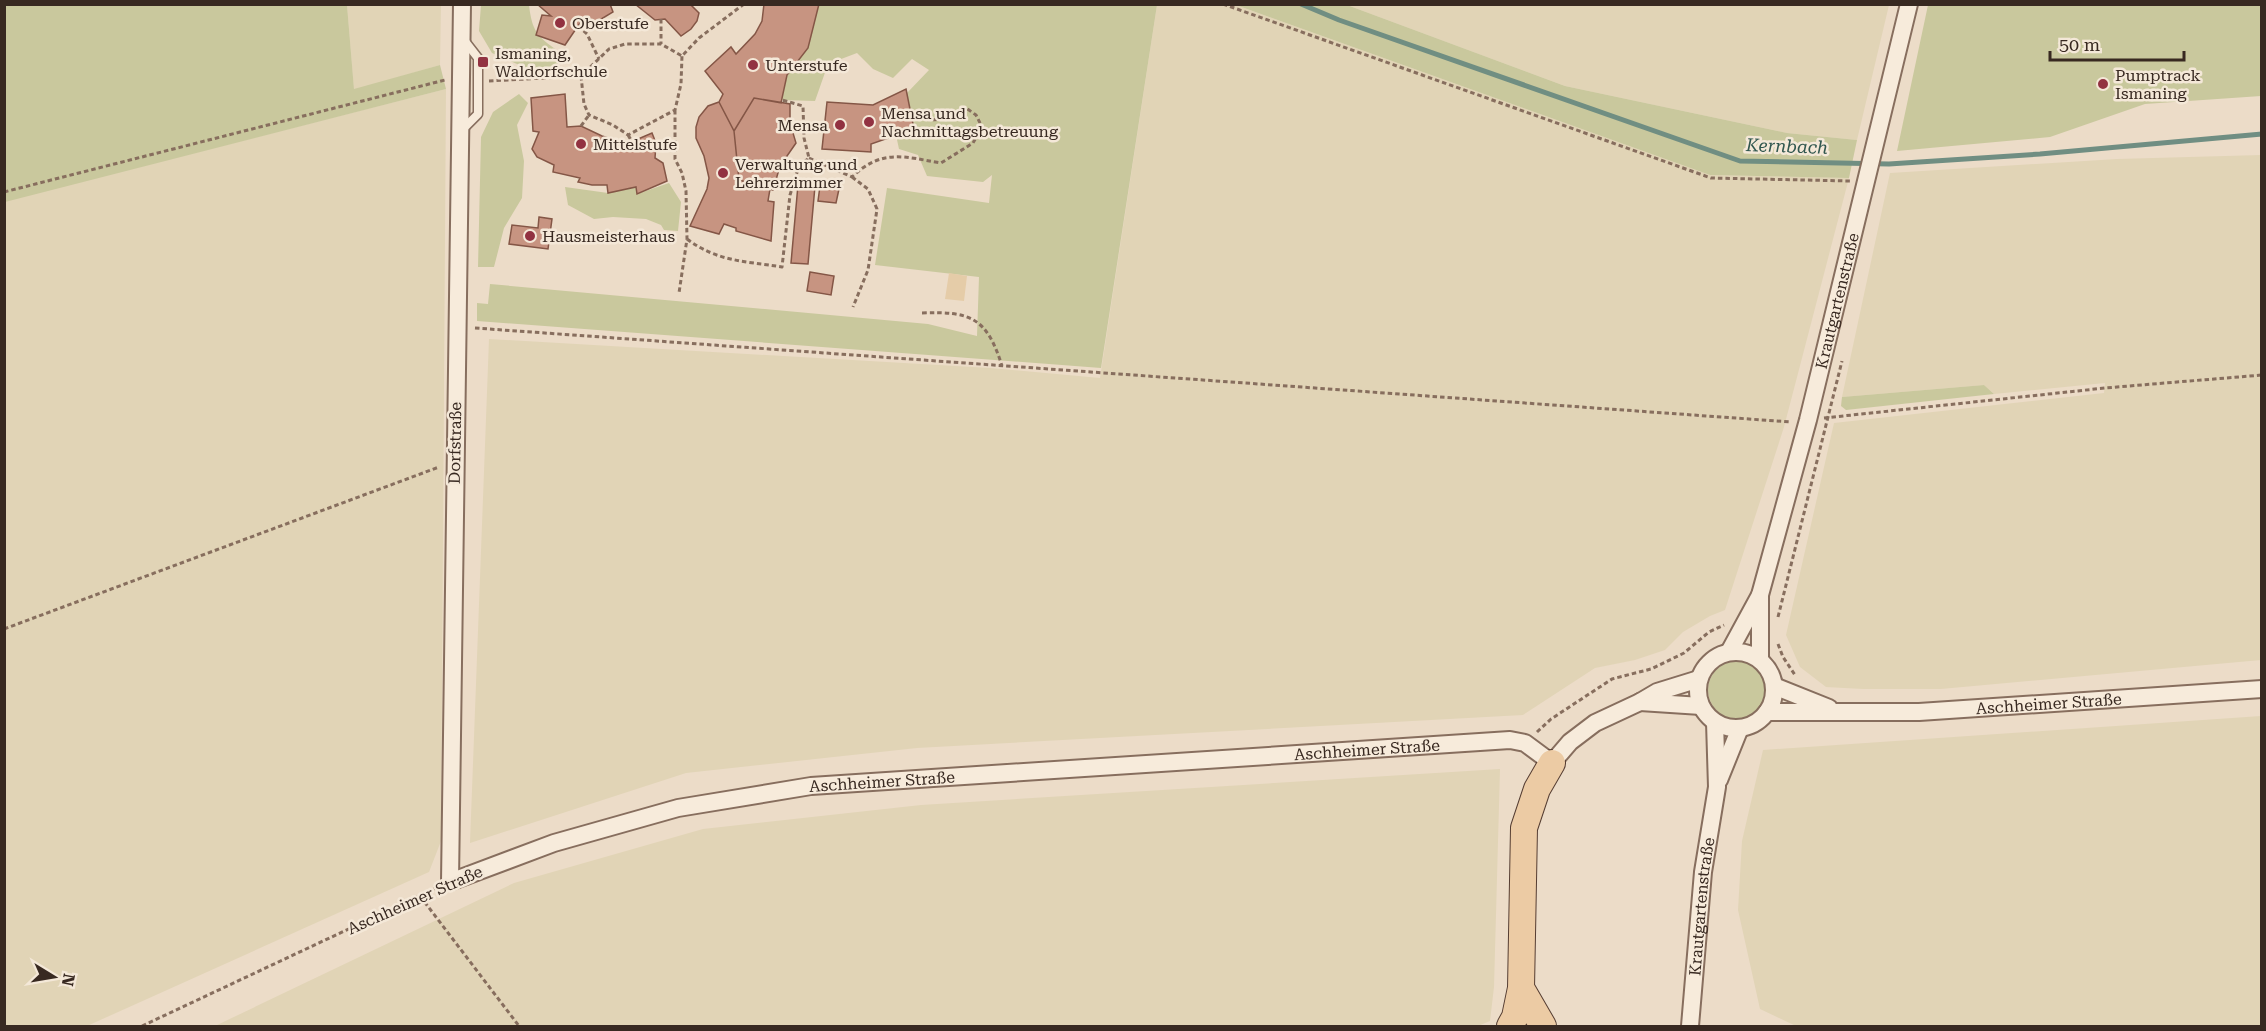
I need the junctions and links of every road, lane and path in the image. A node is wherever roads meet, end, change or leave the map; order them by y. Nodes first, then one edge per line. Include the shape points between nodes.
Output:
1 (462, 4) edge
2 (744, 4) edge
3 (1223, 4) edge
4 (1909, 4) edge
5 (661, 19) dead end
6 (578, 26) dead end
7 (462, 37) junction
8 (662, 44) junction
9 (682, 56) junction
10 (599, 59) junction
11 (461, 76) junction
12 (581, 76) junction
13 (478, 82) junction
14 (782, 100) dead end
15 (675, 110) junction
16 (589, 115) junction
17 (911, 115) dead end
18 (581, 126) dead end
19 (460, 132) junction
20 (628, 135) junction
21 (634, 145) dead end
22 (809, 158) junction
23 (852, 177) junction
24 (1868, 178) junction
25 (4, 192) edge
26 (687, 239) junction
27 (680, 293) dead end
28 (853, 307) dead end
29 (922, 313) dead end
30 (457, 327) junction
31 (1002, 366) junction
32 (2262, 375) edge
33 (1829, 417) dead end
34 (1808, 420) junction
35 (455, 461) junction
36 (1760, 595) junction
37 (4, 629) edge
38 (1729, 652) junction
39 (1760, 660) junction
40 (1699, 679) junction
41 (1774, 686) junction
42 (2262, 689) edge
43 (1640, 702) junction
44 (1701, 706) junction
45 (1836, 710) junction
46 (1767, 712) junction
47 (1715, 722) junction
48 (1740, 728) junction
49 (1552, 763) junction
50 (1717, 787) junction
51 (450, 882) junction
52 (420, 896) junction
53 (1521, 988) junction
54 (142, 1026) edge
55 (519, 1026) edge
56 (1510, 1026) edge
57 (1543, 1026) edge
58 (1690, 1026) edge

1 - 7 street, Dorfstraße
2 - 9 path
3 - 24 path via 1711,178
4 - 24 street, Krautgartenstraße
5 - 8 path
6 - 10 path
7 - 11 street, Dorfstraße
7 - 13 lane via 478,58
8 - 9 path
8 - 10 path via 625,44 609,49
9 - 15 path
10 - 12 path
11 - 19 street, Dorfstraße
11 - 25 path
12 - 13 path
12 - 16 path
13 - 19 lane via 478,114
14 - 22 path via 803,106
15 - 20 path
15 - 26 path via 675,159 686,191
16 - 18 path
16 - 20 path
17 - 23 path via 926,121 940,120 966,108 976,115 982,127 973,143 941,163 885,156 863,166
19 - 30 street, Dorfstraße
20 - 21 path
22 - 23 path
22 - 26 path via 799,166 790,195 782,267 719,258
23 - 28 path via 868,189 877,209 868,270
24 - 34 street, Krautgartenstraße
26 - 27 path
29 - 31 path via 966,315 986,328
30 - 31 path
30 - 35 street, Dorfstraße
31 - 34 path via 1788,423
32 - 33 path
34 - 36 street, Krautgartenstraße
35 - 37 path
35 - 51 street, Dorfstraße
36 - 38 street, Krautgartenstraße
36 - 39 street, Krautgartenstraße
38 - 39 street via 1750,654
38 - 40 street via 1710,661
39 - 41 street
40 - 43 street via 1657,692
40 - 44 street
41 - 45 street, Aschheimer Straße
41 - 46 street
42 - 45 street, Aschheimer Straße via 1919,712
43 - 44 street
43 - 49 street via 1594,723
44 - 47 street
45 - 46 street, Aschheimer Straße
46 - 48 street via 1751,725
47 - 48 street
47 - 50 street, Krautgartenstraße
48 - 50 street, Krautgartenstraße
49 - 51 street, Aschheimer Straße via 1525,744 1510,740 811,786 678,808 554,843
49 - 53 main road via 1537,789 1524,828
50 - 58 street, Krautgartenstraße via 1703,872
51 - 52 path, Aschheimer Straße
52 - 54 path, Aschheimer Straße
52 - 55 path
53 - 56 main road
53 - 57 main road

